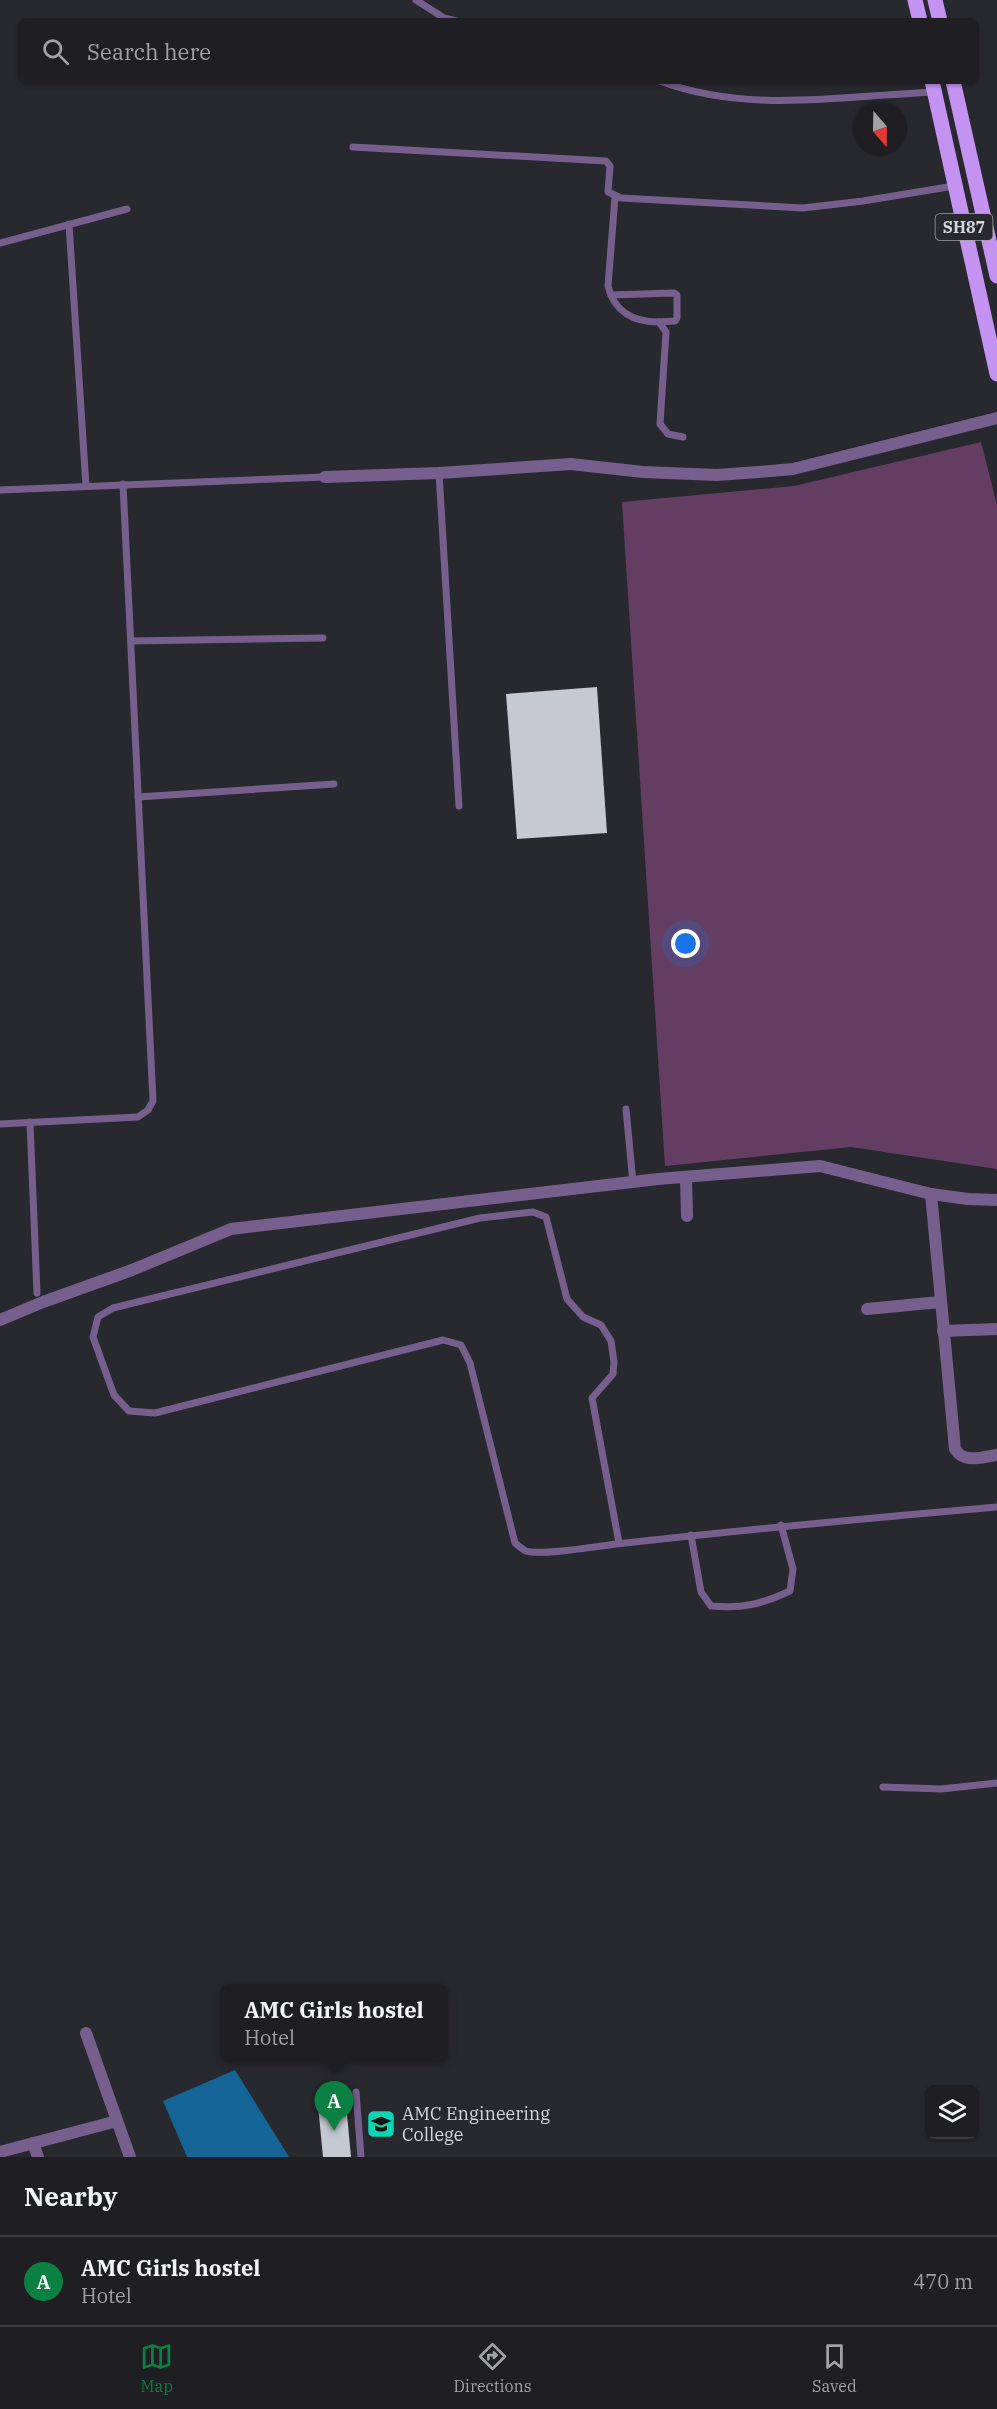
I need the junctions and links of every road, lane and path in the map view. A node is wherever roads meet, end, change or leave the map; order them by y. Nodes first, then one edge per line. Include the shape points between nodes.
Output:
1 (416, 0) edge
2 (915, 0) edge
3 (935, 0) edge
4 (444, 18) edge
5 (919, 18) edge
6 (939, 18) edge
7 (668, 84) edge
8 (954, 84) edge
9 (933, 86) edge
10 (353, 147) dead end
11 (954, 186) junction
12 (615, 197) junction
13 (127, 209) dead end
14 (69, 224) junction
15 (0, 243) edge
16 (997, 276) edge
17 (610, 295) junction
18 (659, 322) junction
19 (997, 374) edge
20 (997, 418) edge
21 (683, 436) dead end
22 (439, 473) junction
23 (325, 477) joint
24 (123, 484) junction
25 (86, 486) junction
26 (0, 490) edge
27 (322, 638) dead end
28 (131, 641) junction
29 (334, 784) dead end
30 (138, 796) junction
31 (459, 806) dead end
32 (626, 1109) dead end
33 (30, 1122) junction
34 (0, 1124) edge
35 (687, 1178) junction
36 (633, 1183) junction
37 (931, 1194) junction
38 (997, 1200) edge
39 (687, 1216) dead end
40 (37, 1293) dead end
41 (940, 1302) junction
42 (867, 1309) dead end
43 (0, 1320) edge
44 (997, 1329) edge
45 (943, 1331) junction
46 (997, 1455) edge
47 (997, 1507) edge
48 (782, 1525) junction
49 (691, 1535) junction
50 (619, 1543) junction
51 (997, 1783) edge
52 (883, 1787) dead end
53 (86, 2033) dead end
54 (356, 2092) dead end
55 (117, 2121) junction
56 (33, 2143) junction
57 (0, 2152) edge
58 (38, 2157) edge
59 (130, 2157) edge
60 (361, 2157) edge

1 - 4 lane
2 - 5 main road
3 - 6 main road
7 - 9 lane via 719,96 772,101
8 - 16 main road, SH87
9 - 11 main road, SH87
10 - 12 lane via 606,161 610,166 608,192
11 - 12 lane via 803,208
11 - 19 main road, SH87
12 - 17 lane
13 - 14 lane
14 - 15 lane
14 - 25 lane
17 - 18 lane via 627,317
17 - 18 lane via 674,293 677,318
18 - 21 lane via 666,332 660,424 668,434
20 - 22 street via 793,469 717,475 571,464
22 - 23 street
22 - 31 lane
23 - 24 lane
24 - 25 lane
24 - 28 lane
25 - 26 lane
27 - 28 lane
28 - 30 lane
29 - 30 lane
30 - 33 lane via 153,1101 138,1118
32 - 36 lane
33 - 34 lane
33 - 40 lane
35 - 36 street
35 - 37 street via 820,1166
35 - 39 street
36 - 43 street via 231,1229
37 - 38 street
37 - 41 street
41 - 42 street
41 - 45 street
44 - 45 street
45 - 46 street via 955,1449 966,1459
47 - 48 lane
48 - 49 lane
48 - 49 lane via 793,1569 790,1591 765,1603 731,1608 711,1606 701,1592
49 - 50 lane
50 - 50 lane via 544,1552 525,1551 515,1543 470,1363 461,1345 443,1340 155,1413 129,1411 114,1395 93,1337 98,1317 113,1308 480,1218 533,1212 546,1217 567,1299 583,1317 601,1325 611,1341 612,1374 592,1398
51 - 52 lane via 941,1789
53 - 55 street
54 - 60 lane
55 - 56 street
55 - 59 street
56 - 57 street
56 - 58 street

